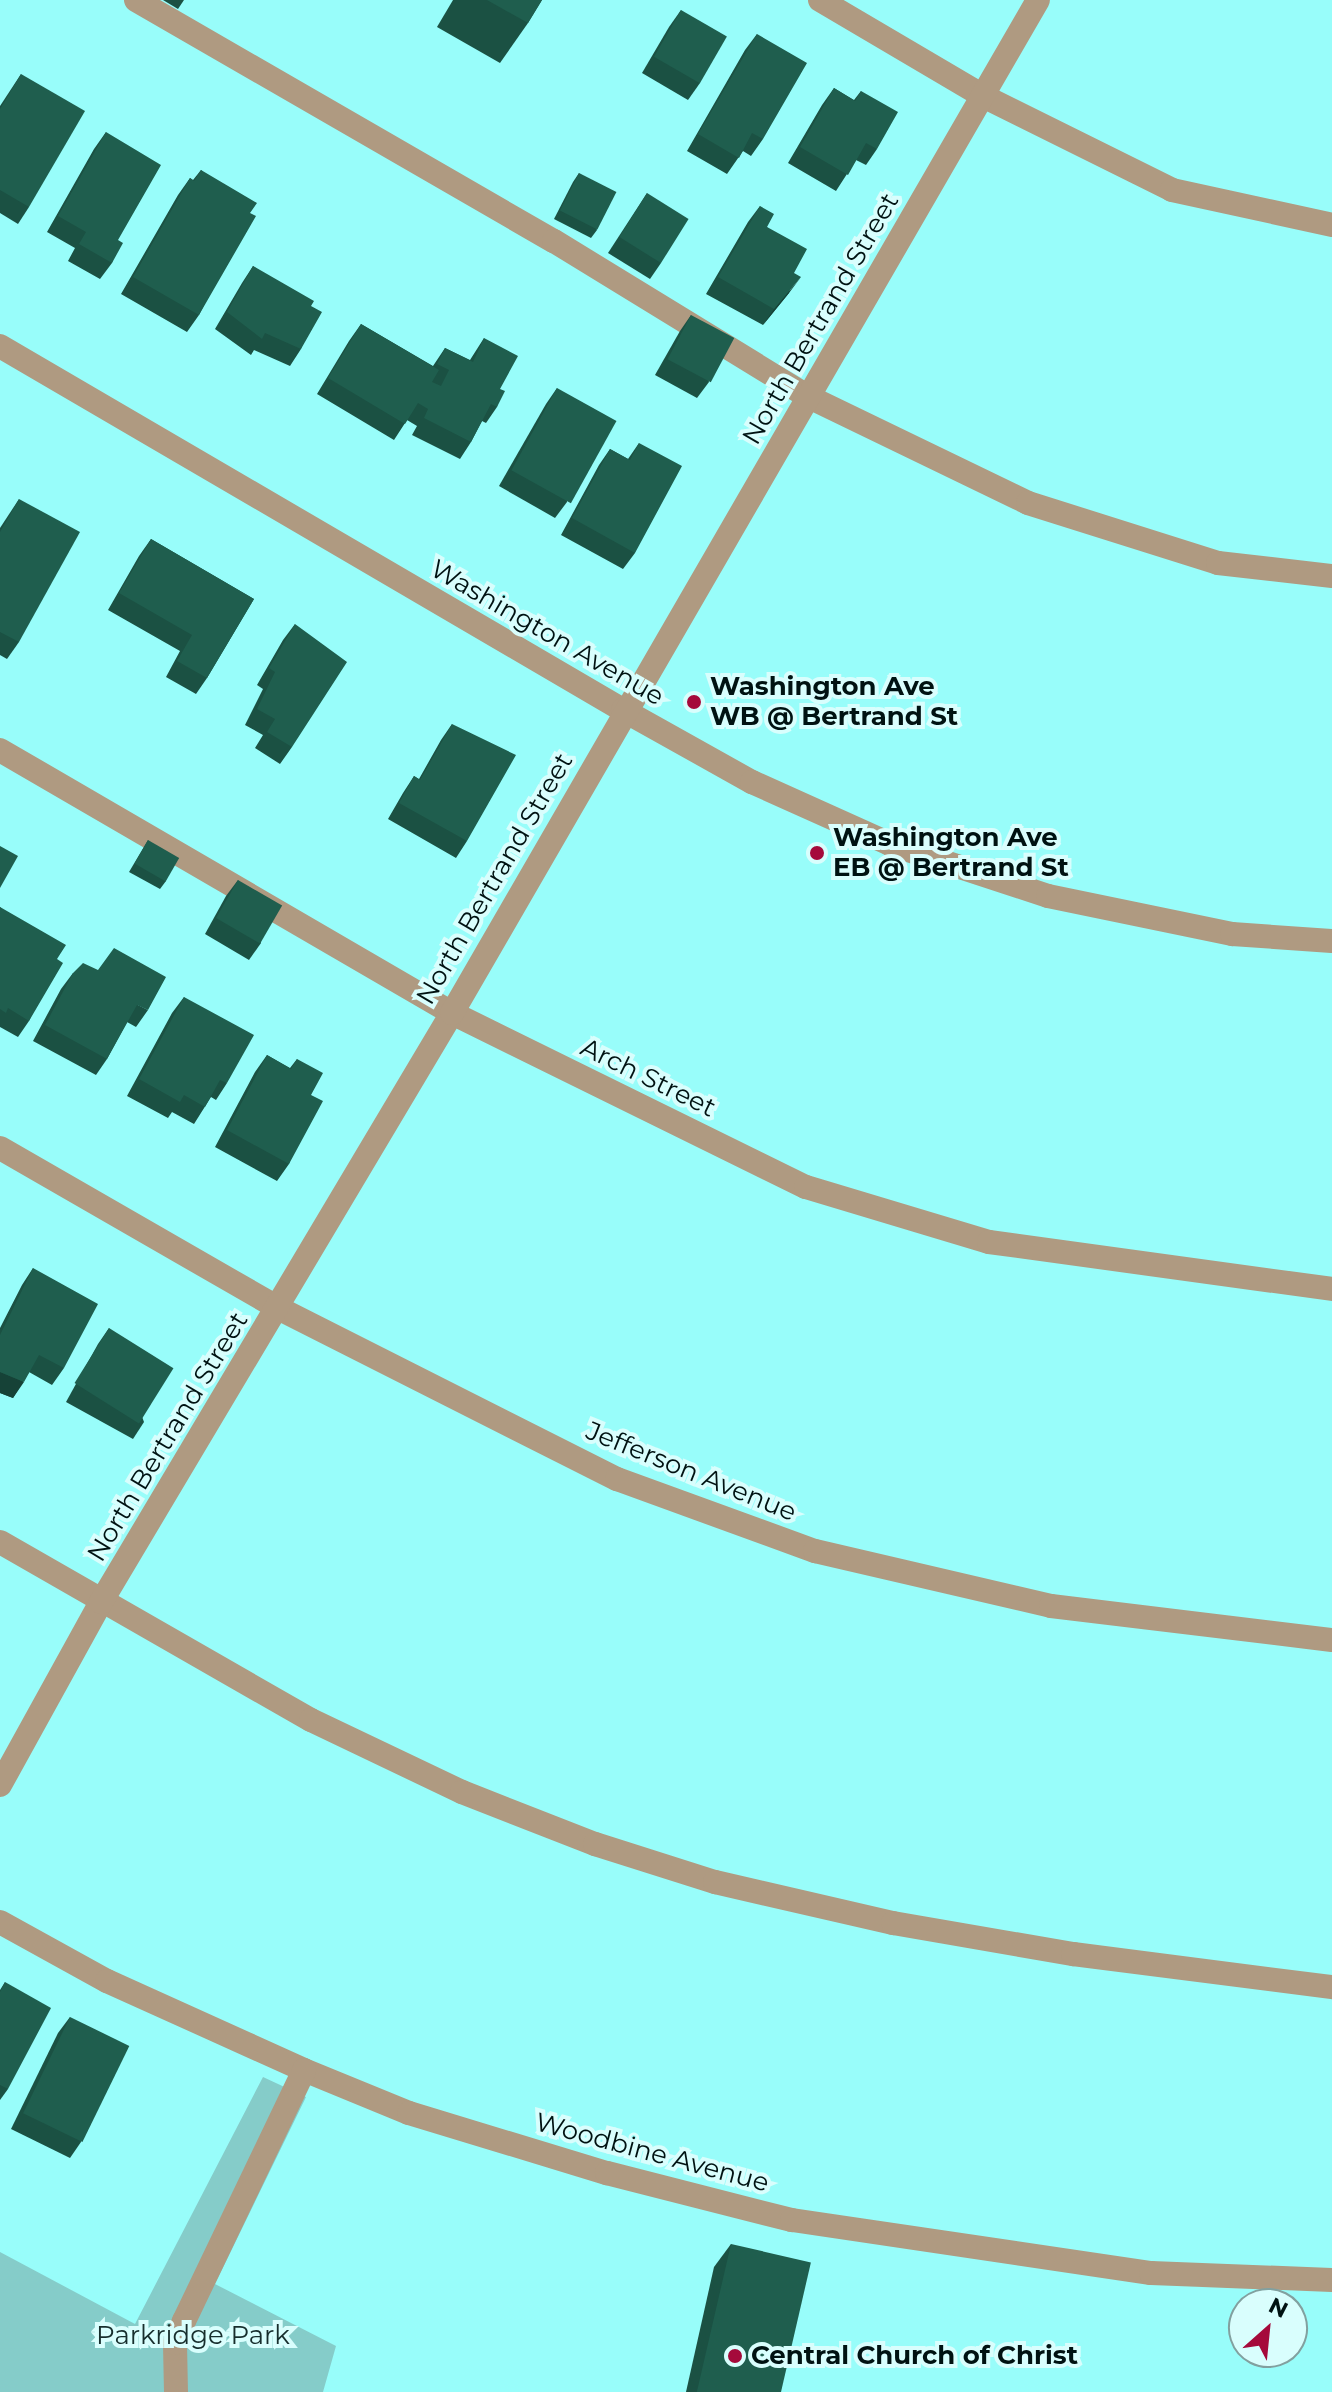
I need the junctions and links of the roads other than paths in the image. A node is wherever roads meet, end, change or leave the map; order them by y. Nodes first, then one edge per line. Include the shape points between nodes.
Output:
1 (136, 0) edge
2 (820, 0) edge
3 (1038, 0) edge
4 (983, 96) junction
5 (1332, 225) edge
6 (0, 346) edge
7 (809, 397) junction
8 (1332, 576) edge
9 (623, 710) junction
10 (0, 750) edge
11 (1332, 941) edge
12 (452, 1013) junction
13 (0, 1148) edge
14 (1332, 1289) edge
15 (278, 1308) junction
16 (0, 1542) edge
17 (101, 1602) junction
18 (1332, 1640) edge
19 (0, 1785) edge
20 (0, 1922) edge
21 (1332, 1987) edge
22 (304, 2070) junction
23 (1332, 2280) edge
24 (176, 2392) edge

1 - 7 street via 554,241
2 - 4 street
3 - 4 street, North Bertrand Street
4 - 5 street via 1172,190
4 - 7 street, North Bertrand Street
6 - 9 street, Washington Avenue
7 - 8 street via 1028,503 1218,563
7 - 9 street, North Bertrand Street
9 - 11 street, Washington Avenue via 752,782 890,844 1048,896 1232,934
9 - 12 street, North Bertrand Street
10 - 12 street, Arch Street
12 - 14 street, Arch Street via 806,1187 989,1242
12 - 15 street, North Bertrand Street
13 - 15 street, Jefferson Avenue
15 - 17 street, North Bertrand Street
15 - 18 street, Jefferson Avenue via 617,1479 815,1551 1051,1606
16 - 17 street
17 - 19 street, North Bertrand Street
17 - 21 street via 311,1720 462,1792 595,1844 715,1882 893,1923 1073,1954
20 - 22 street, Woodbine Avenue via 107,1981
22 - 23 street, Woodbine Avenue via 409,2113 576,2164 792,2220 1151,2273
22 - 24 street via 193,2297 175,2343

